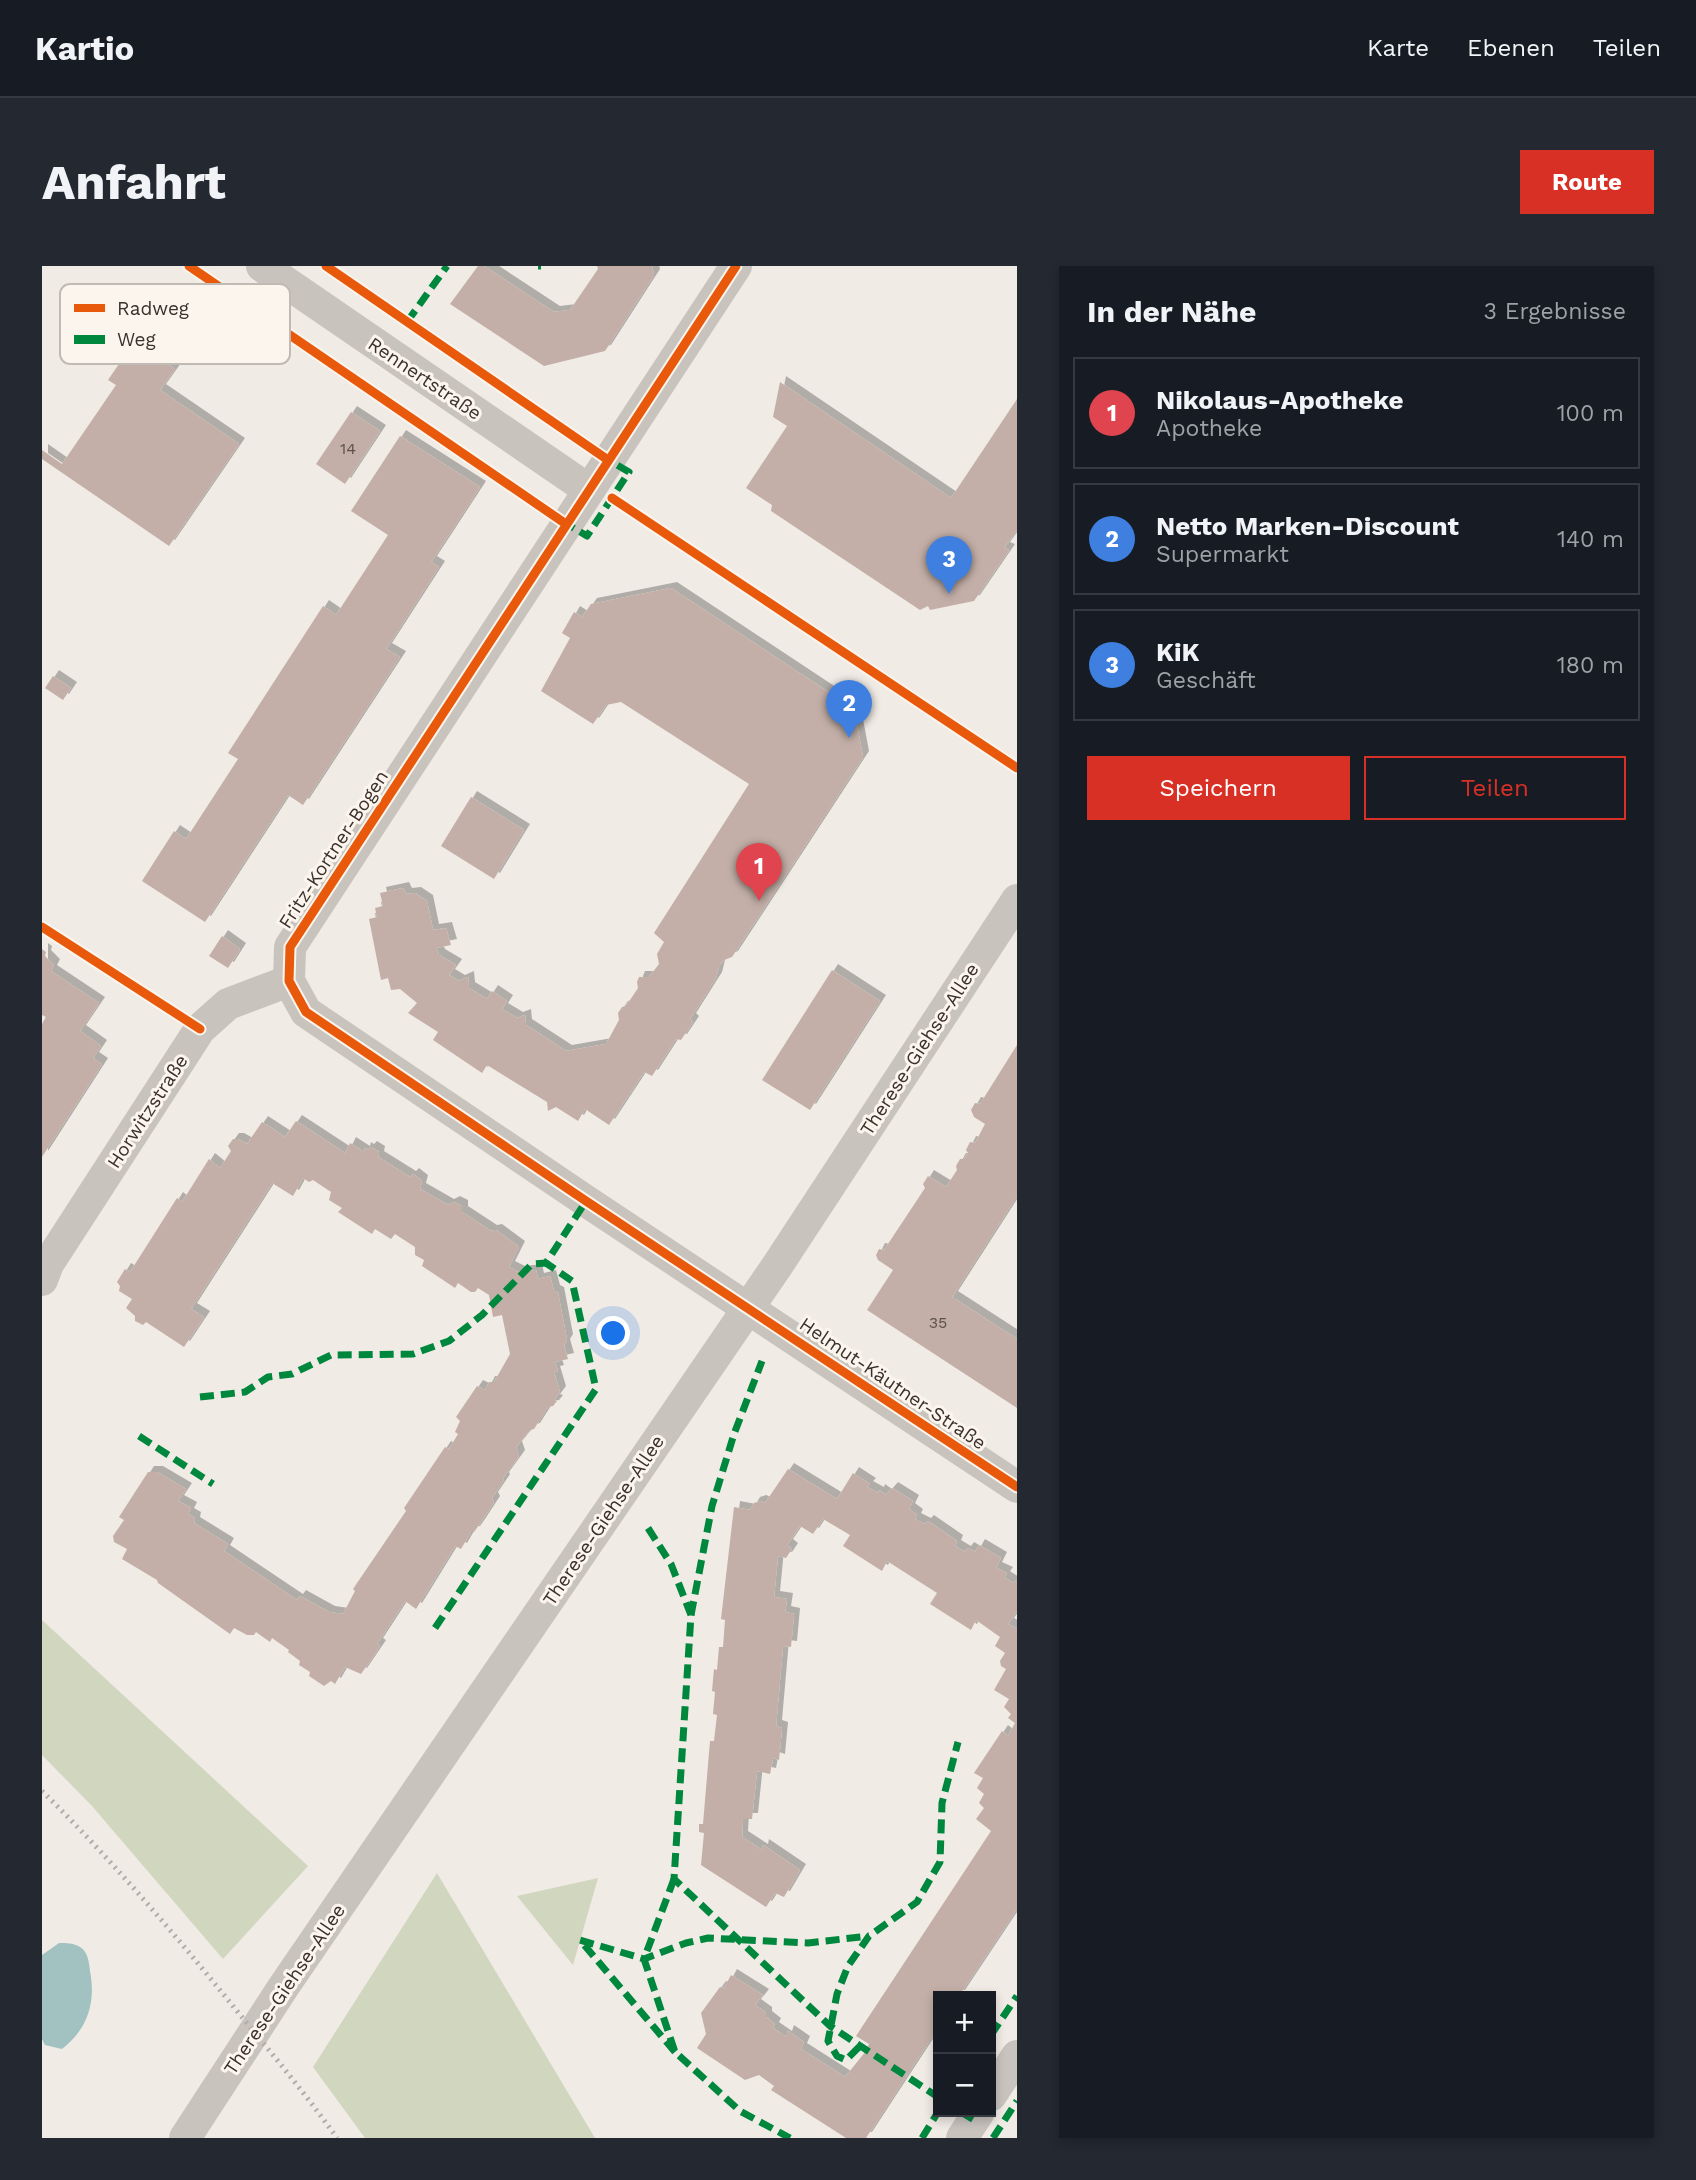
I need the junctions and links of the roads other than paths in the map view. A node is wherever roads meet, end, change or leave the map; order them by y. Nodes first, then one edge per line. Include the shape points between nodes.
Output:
1 (262, 266) edge
2 (736, 266) edge
3 (288, 284) edge
4 (290, 285) edge
5 (589, 490) junction
6 (1017, 900) edge
7 (289, 981) junction
8 (42, 1280) edge
9 (748, 1308) junction
10 (1017, 1487) edge
11 (1017, 2056) edge
12 (996, 2088) edge
13 (976, 2117) edge
14 (185, 2138) edge
15 (962, 2138) edge

1 - 3 street, Rennertstraße
2 - 5 street, Fritz-Kortner-Bogen
4 - 5 street, Rennertstraße
5 - 7 street, Fritz-Kortner-Bogen via 290,947
6 - 9 street, Therese-Giehse-Allee
7 - 8 street, Horwitzstraße via 228,1004 200,1029
7 - 9 street via 306,1012
9 - 10 street, Helmut-Käutner-Straße
9 - 14 street, Therese-Giehse-Allee
11 - 12 street
13 - 15 street

